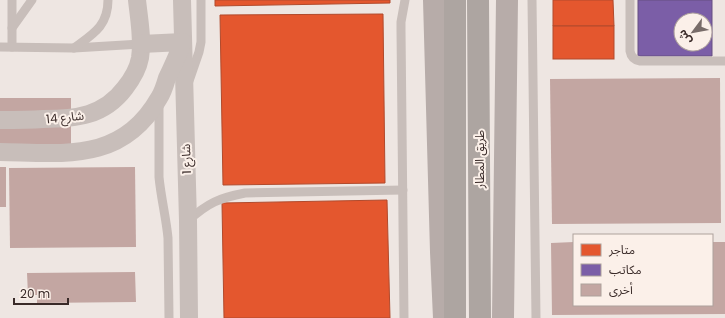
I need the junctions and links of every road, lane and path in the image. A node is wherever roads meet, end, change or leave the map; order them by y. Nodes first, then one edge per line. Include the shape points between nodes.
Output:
1 (12, 0) edge
2 (32, 0) edge
3 (108, 0) edge
4 (137, 0) edge
5 (182, 0) edge
6 (201, 0) edge
7 (406, 0) edge
8 (434, 0) edge
9 (455, 0) edge
10 (478, 0) edge
11 (507, 0) edge
12 (532, 0) edge
13 (630, 0) edge
14 (12, 28) junction
15 (183, 42) junction
16 (141, 44) junction
17 (0, 46) edge
18 (12, 47) junction
19 (74, 48) junction
20 (725, 61) edge
21 (184, 94) junction
22 (160, 97) junction
23 (0, 120) edge
24 (0, 152) edge
25 (403, 190) junction
26 (188, 221) junction
27 (169, 318) edge
28 (189, 318) edge
29 (404, 318) edge
30 (444, 318) edge
31 (455, 318) edge
32 (480, 318) edge
33 (503, 318) edge
34 (536, 318) edge

1 - 14 lane
2 - 14 lane
3 - 19 lane via 106,14 99,28
4 - 16 street, شارع 14
5 - 15 street, شارع 1
6 - 21 lane via 200,52
7 - 25 lane via 401,22
8 - 30 main road
9 - 31 highway, طريق المطار
10 - 32 highway, طريق المطار
11 - 33 main road
12 - 34 lane
13 - 20 lane via 630,51 635,60
14 - 18 lane
15 - 16 street
15 - 21 street, شارع 1
15 - 22 street
16 - 19 lane
16 - 23 street, شارع 14 via 136,72 122,93 100,110 75,118
17 - 18 lane
18 - 19 lane
21 - 26 street, شارع 1
22 - 24 street via 144,120 108,145 66,153
22 - 27 lane via 160,189 167,225
25 - 26 lane via 245,193 214,202
25 - 29 lane
26 - 28 street, شارع 1

